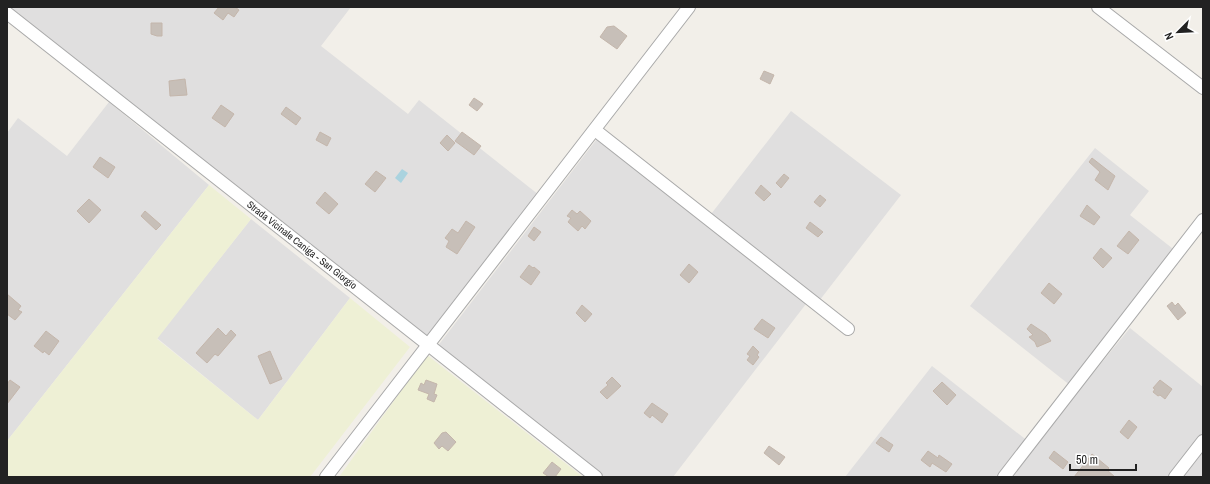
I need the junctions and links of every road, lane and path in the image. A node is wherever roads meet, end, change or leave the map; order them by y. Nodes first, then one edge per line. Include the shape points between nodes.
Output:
1 (689, 7) edge
2 (1098, 7) edge
3 (7, 13) edge
4 (1203, 88) edge
5 (595, 130) junction
6 (1203, 220) edge
7 (848, 328) dead end
8 (429, 345) junction
9 (1203, 441) edge
10 (326, 477) edge
11 (596, 477) edge
12 (1004, 477) edge
13 (1175, 477) edge

1 - 5 street
2 - 4 street
3 - 8 street, Strada Vicinale Caniga - San Giorgio
5 - 7 street
5 - 8 street
6 - 12 street
8 - 10 street
8 - 11 street, Strada Vicinale Caniga - San Giorgio
9 - 13 street

